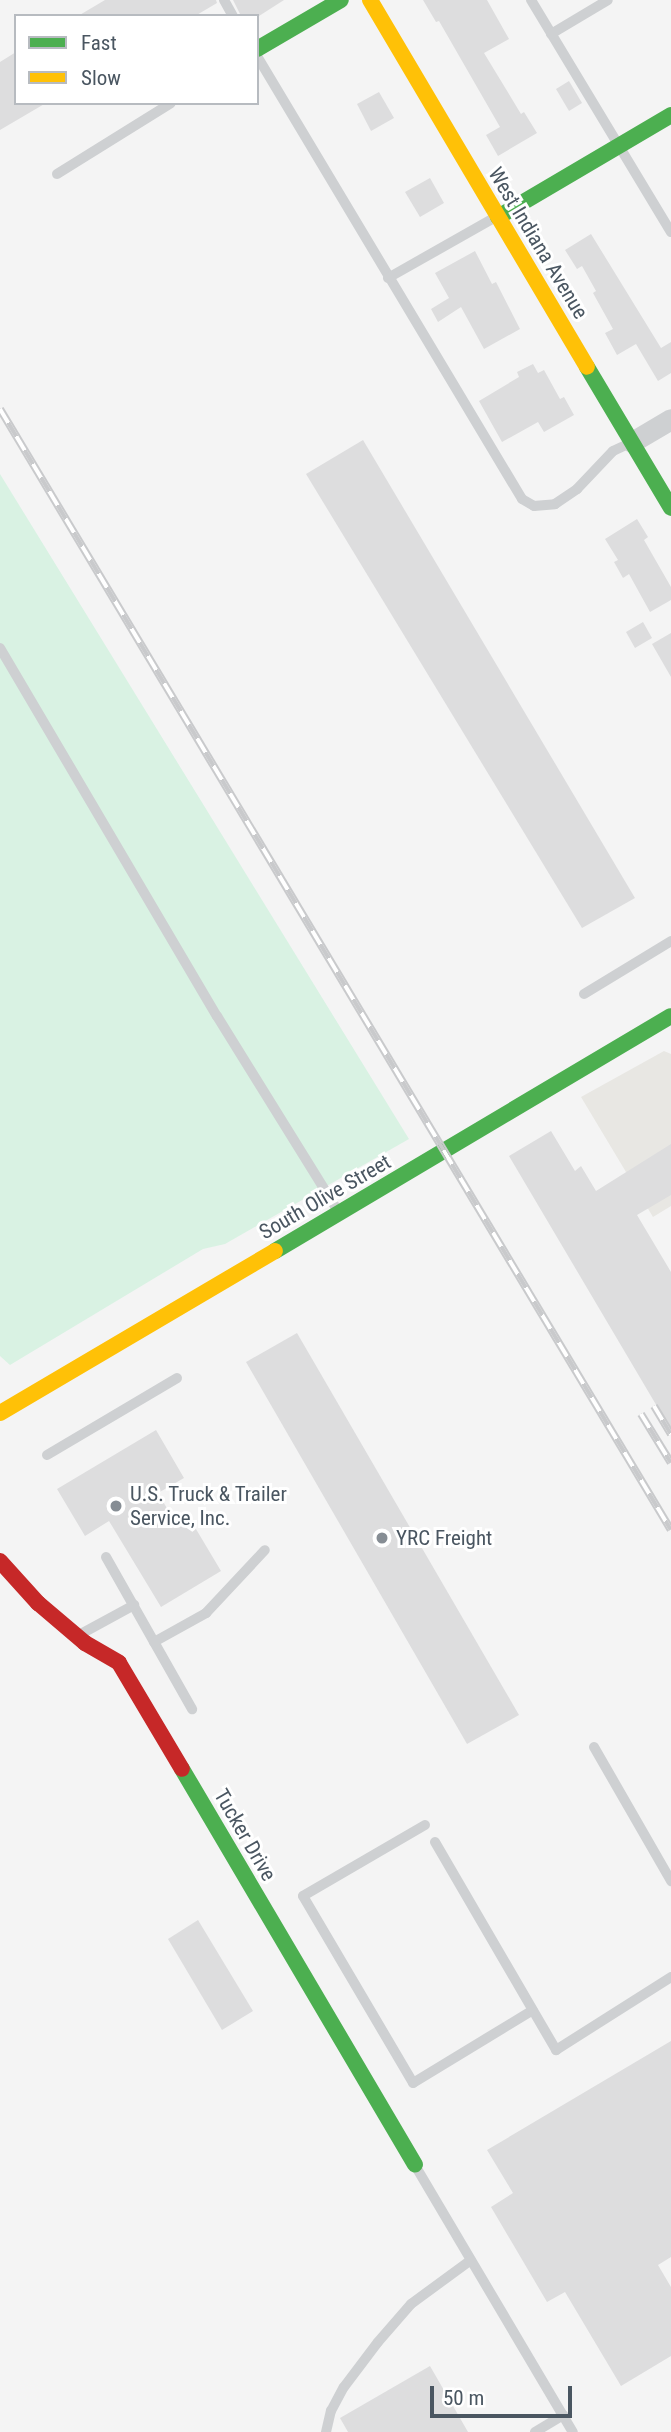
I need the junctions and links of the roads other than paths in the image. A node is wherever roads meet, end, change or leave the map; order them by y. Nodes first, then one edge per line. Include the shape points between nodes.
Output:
1 (341, 0) edge
2 (370, 0) edge
3 (531, 0) edge
4 (607, 0) edge
5 (551, 34) junction
6 (259, 48) edge
7 (259, 59) edge
8 (169, 105) edge
9 (671, 115) edge
10 (619, 146) junction
11 (57, 174) dead end
12 (498, 217) junction
13 (671, 232) edge
14 (388, 278) junction
15 (671, 419) edge
16 (632, 442) junction
17 (671, 508) edge
18 (0, 648) edge
19 (671, 942) edge
20 (584, 994) dead end
21 (671, 1016) edge
22 (340, 1213) junction
23 (177, 1378) dead end
24 (0, 1413) edge
25 (47, 1455) dead end
26 (265, 1550) dead end
27 (106, 1557) dead end
28 (0, 1560) edge
29 (134, 1605) junction
30 (77, 1637) junction
31 (155, 1642) junction
32 (192, 1709) dead end
33 (593, 1747) dead end
34 (425, 1825) dead end
35 (435, 1842) dead end
36 (671, 1881) edge
37 (671, 1977) edge
38 (533, 2010) junction
39 (415, 2165) joint
40 (471, 2260) junction
41 (563, 2415) junction
42 (326, 2432) edge
43 (535, 2432) edge
44 (573, 2432) edge

1 - 6 street
2 - 12 street, West Indiana Avenue
3 - 5 lane
4 - 5 lane
5 - 10 lane
7 - 14 lane
8 - 11 lane
9 - 10 street
10 - 12 street
10 - 13 lane
12 - 14 lane
12 - 16 street, West Indiana Avenue
14 - 16 lane via 522,499 534,506 555,504 577,489 613,451
15 - 16 street
16 - 17 street, West Indiana Avenue
18 - 22 lane via 217,1016
19 - 20 lane
21 - 22 street, South Olive Street
22 - 24 street, South Olive Street
23 - 25 lane
26 - 31 lane via 206,1614
27 - 29 lane
28 - 30 street, Tucker Drive via 38,1603
29 - 30 lane
29 - 31 lane
30 - 39 street, Tucker Drive via 119,1663
31 - 32 lane
33 - 36 lane
34 - 38 lane via 303,1896 412,2083
35 - 38 lane
37 - 38 lane via 555,2050
39 - 40 lane
40 - 41 lane
40 - 42 lane via 411,2304 378,2342 344,2387
41 - 43 lane
41 - 44 lane

